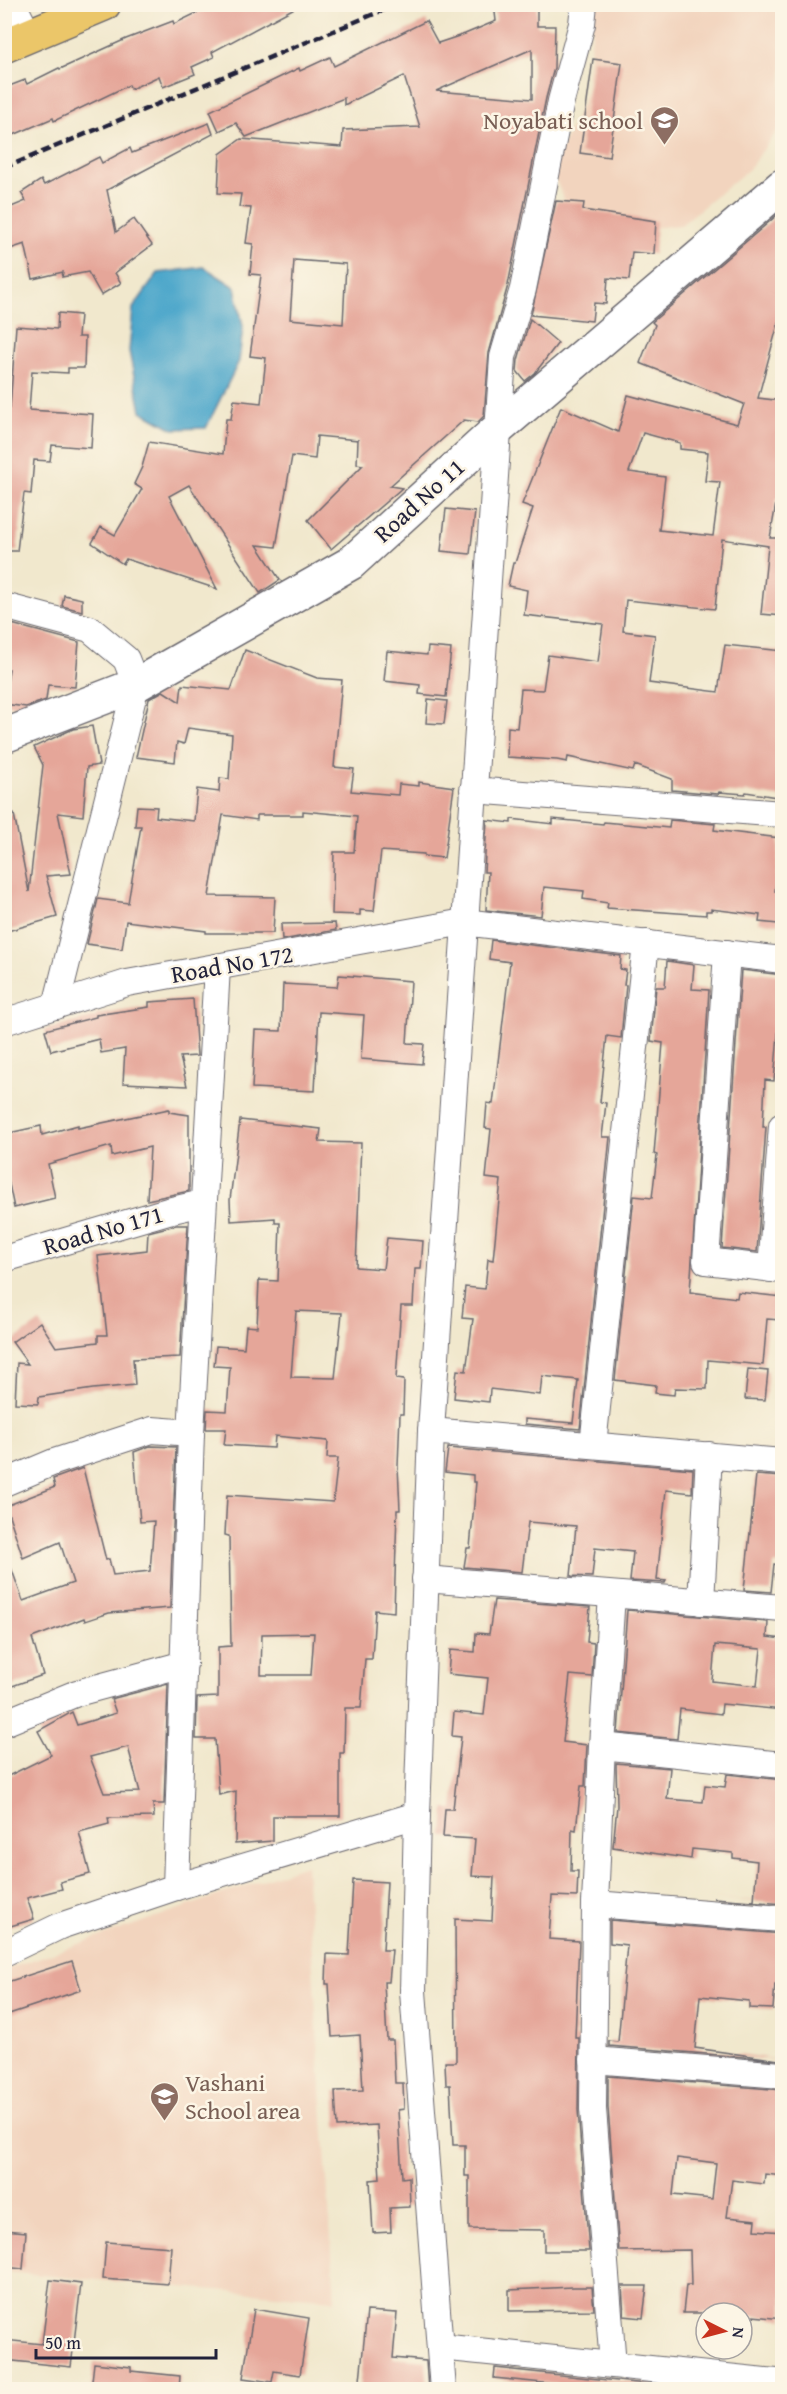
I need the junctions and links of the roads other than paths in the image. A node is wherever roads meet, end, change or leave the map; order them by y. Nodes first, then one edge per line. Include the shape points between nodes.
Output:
1 (13, 4) edge
2 (104, 4) edge
3 (584, 4) edge
4 (17, 41) edge
5 (783, 186) edge
6 (499, 428) junction
7 (4, 606) edge
8 (136, 685) junction
9 (4, 736) edge
10 (474, 790) junction
11 (783, 814) edge
12 (464, 922) junction
13 (646, 943) junction
14 (727, 953) junction
15 (783, 960) edge
16 (217, 967) junction
17 (56, 1006) junction
18 (4, 1022) edge
19 (783, 1126) edge
20 (203, 1203) junction
21 (4, 1259) edge
22 (777, 1270) edge
23 (430, 1431) junction
24 (191, 1433) junction
25 (593, 1445) junction
26 (709, 1455) junction
27 (783, 1462) edge
28 (4, 1483) edge
29 (425, 1579) junction
30 (612, 1595) junction
31 (701, 1602) junction
32 (783, 1608) edge
33 (184, 1664) junction
34 (4, 1723) edge
35 (602, 1746) junction
36 (783, 1765) edge
37 (417, 1815) junction
38 (177, 1887) junction
39 (595, 1904) junction
40 (783, 1919) edge
41 (4, 1953) edge
42 (593, 2060) junction
43 (783, 2075) edge
44 (440, 2347) junction
45 (613, 2365) junction
46 (444, 2390) edge
47 (774, 2390) edge

1 - 4 street
2 - 4 highway
3 - 6 street via 523,289 502,357
5 - 6 street, Road No 11
6 - 8 street, Road No 11 via 351,563
6 - 10 street
7 - 8 street via 90,629 126,659
8 - 9 street, Road No 11
8 - 17 street
10 - 11 street
10 - 12 street
12 - 13 street, Road No 172
12 - 16 street, Road No 172
12 - 23 street
13 - 14 street, Road No 172
13 - 25 street
14 - 15 street, Road No 172
14 - 22 street via 706,1261
16 - 17 street, Road No 172 via 127,983
16 - 20 street
17 - 18 street, Road No 172
19 - 22 street
20 - 21 street, Road No 171
20 - 24 street
23 - 25 street
23 - 29 street
24 - 28 street via 152,1430
24 - 33 street
25 - 26 street
26 - 27 street
26 - 31 street
29 - 30 street
29 - 37 street
30 - 31 street
30 - 35 street
31 - 32 street
33 - 34 street via 77,1693
33 - 38 street
35 - 36 street
35 - 39 street
37 - 38 street
37 - 44 street via 413,1991
38 - 41 street via 60,1926
39 - 40 street
39 - 42 street
42 - 43 street
42 - 45 street via 593,2109
44 - 45 street
44 - 46 street
45 - 47 street via 776,2382

